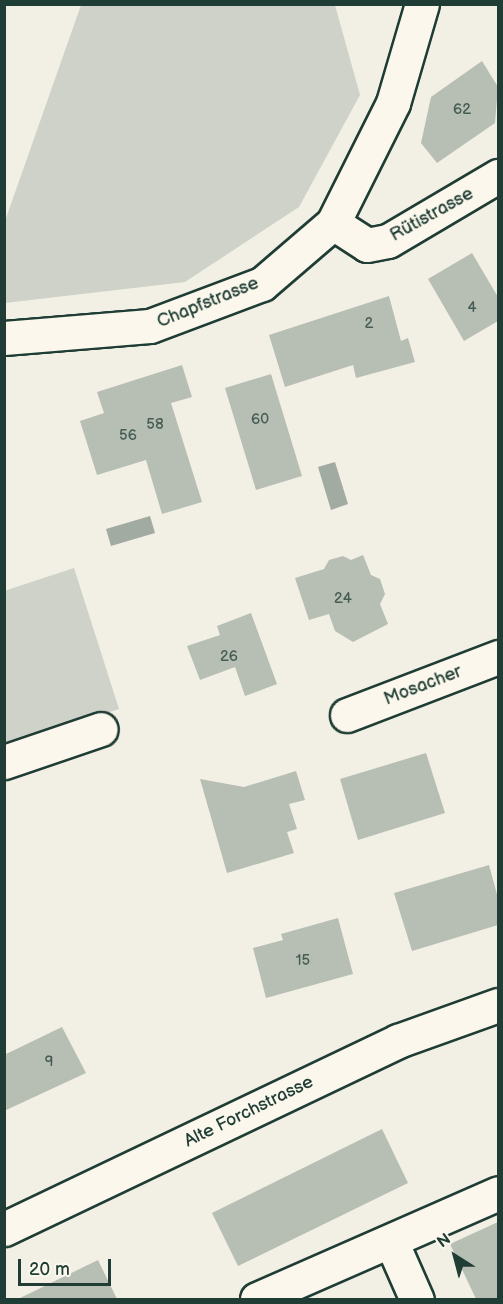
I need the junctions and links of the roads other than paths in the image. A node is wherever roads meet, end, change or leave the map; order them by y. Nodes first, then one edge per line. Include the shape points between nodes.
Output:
1 (422, 4) edge
2 (498, 176) edge
3 (333, 223) junction
4 (4, 338) edge
5 (498, 657) edge
6 (347, 715) dead end
7 (101, 729) dead end
8 (4, 762) edge
9 (498, 1005) edge
10 (498, 1193) edge
11 (4, 1229) edge
12 (391, 1241) junction
13 (257, 1299) edge
14 (417, 1299) edge

1 - 3 street, Chapfstrasse via 393,104
2 - 3 street, Rütistrasse via 388,241 367,245
3 - 4 street, Chapfstrasse via 262,284 150,326
5 - 6 street, Mosacher
7 - 8 street
9 - 11 street, Alte Forchstrasse via 398,1041
10 - 12 street
12 - 13 street
12 - 14 street

